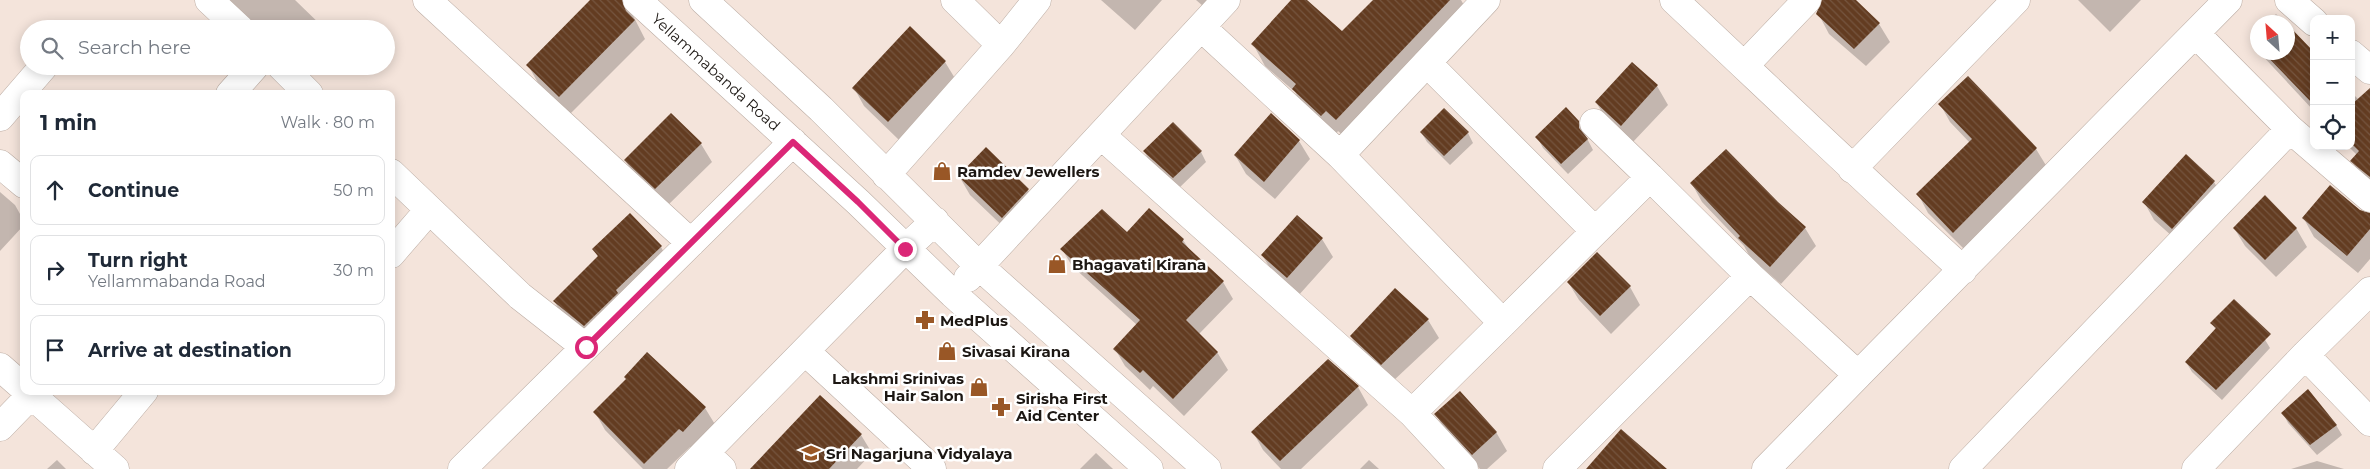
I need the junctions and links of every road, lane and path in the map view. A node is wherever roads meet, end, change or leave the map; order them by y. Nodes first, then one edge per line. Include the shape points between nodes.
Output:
1 (208, 0) edge
2 (427, 0) edge
3 (636, 0) edge
4 (702, 0) edge
5 (955, 0) edge
6 (1037, 0) edge
7 (1226, 0) edge
8 (1486, 0) edge
9 (1807, 0) edge
10 (2016, 0) edge
11 (2228, 0) edge
12 (2289, 0) edge
13 (1678, 1) edge
14 (2310, 18) edge
15 (230, 20) edge
16 (1201, 26) junction
17 (2196, 34) junction
18 (1001, 45) junction
19 (2355, 57) edge
20 (1427, 63) junction
21 (1745, 65) junction
22 (2370, 70) edge
23 (36, 75) edge
24 (247, 75) edge
25 (290, 75) edge
26 (23, 90) edge
27 (234, 90) edge
28 (305, 90) edge
29 (20, 94) edge
30 (0, 117) edge
31 (1594, 123) dead end
32 (2290, 130) junction
33 (1102, 136) junction
34 (793, 142) junction
35 (1340, 155) junction
36 (0, 164) edge
37 (1852, 169) junction
38 (886, 175) junction
39 (395, 177) edge
40 (1650, 177) junction
41 (20, 181) edge
42 (2370, 198) edge
43 (429, 210) junction
44 (935, 221) junction
45 (1595, 231) junction
46 (691, 243) junction
47 (395, 249) edge
48 (905, 249) junction
49 (979, 266) junction
50 (1963, 270) junction
51 (1750, 276) junction
52 (2370, 291) edge
53 (953, 294) junction
54 (1503, 323) junction
55 (586, 347) junction
56 (806, 352) junction
57 (2305, 355) junction
58 (0, 367) edge
59 (1858, 375) junction
60 (20, 385) edge
61 (24, 395) edge
62 (31, 395) edge
63 (141, 395) edge
64 (1412, 413) junction
65 (2370, 422) edge
66 (0, 427) edge
67 (94, 451) junction
68 (705, 464) edge
69 (115, 469) edge
70 (462, 469) edge
71 (932, 469) edge
72 (1150, 469) edge
73 (1207, 469) edge
74 (1464, 469) edge
75 (1557, 469) edge
76 (1766, 469) edge
77 (1963, 469) edge
78 (2196, 469) edge

1 - 15 street
2 - 46 street
3 - 34 street, Yellammabanda Road
4 - 38 street via 821,109
5 - 18 street
6 - 18 street
7 - 16 street
8 - 20 street
9 - 21 street
10 - 37 street
11 - 17 street
12 - 14 street
13 - 21 street
16 - 33 street
16 - 35 street
17 - 32 street
17 - 50 street
18 - 38 street
19 - 22 street
20 - 35 street
20 - 45 street
21 - 37 street
23 - 26 street
24 - 27 street
25 - 28 street
29 - 30 street
31 - 40 street
32 - 42 street
32 - 77 street
33 - 49 street
33 - 64 street
34 - 46 street
34 - 48 street, Yellammabanda Road
35 - 54 street
36 - 41 street
37 - 50 street
38 - 44 street
39 - 43 street
40 - 45 street
40 - 51 street
43 - 47 street
43 - 55 street via 520,296
44 - 48 street
44 - 49 street
45 - 54 street
46 - 55 street
48 - 53 street, Yellammabanda Road
48 - 56 street
49 - 53 street
49 - 73 street
50 - 59 street
51 - 59 street
51 - 75 street
52 - 57 street
53 - 72 street, Yellammabanda Road
54 - 64 street
55 - 70 street
56 - 68 street
56 - 71 street
57 - 65 street
57 - 78 street
58 - 60 street
59 - 76 street
61 - 66 street
62 - 67 street
63 - 67 street
64 - 74 street
67 - 69 street

